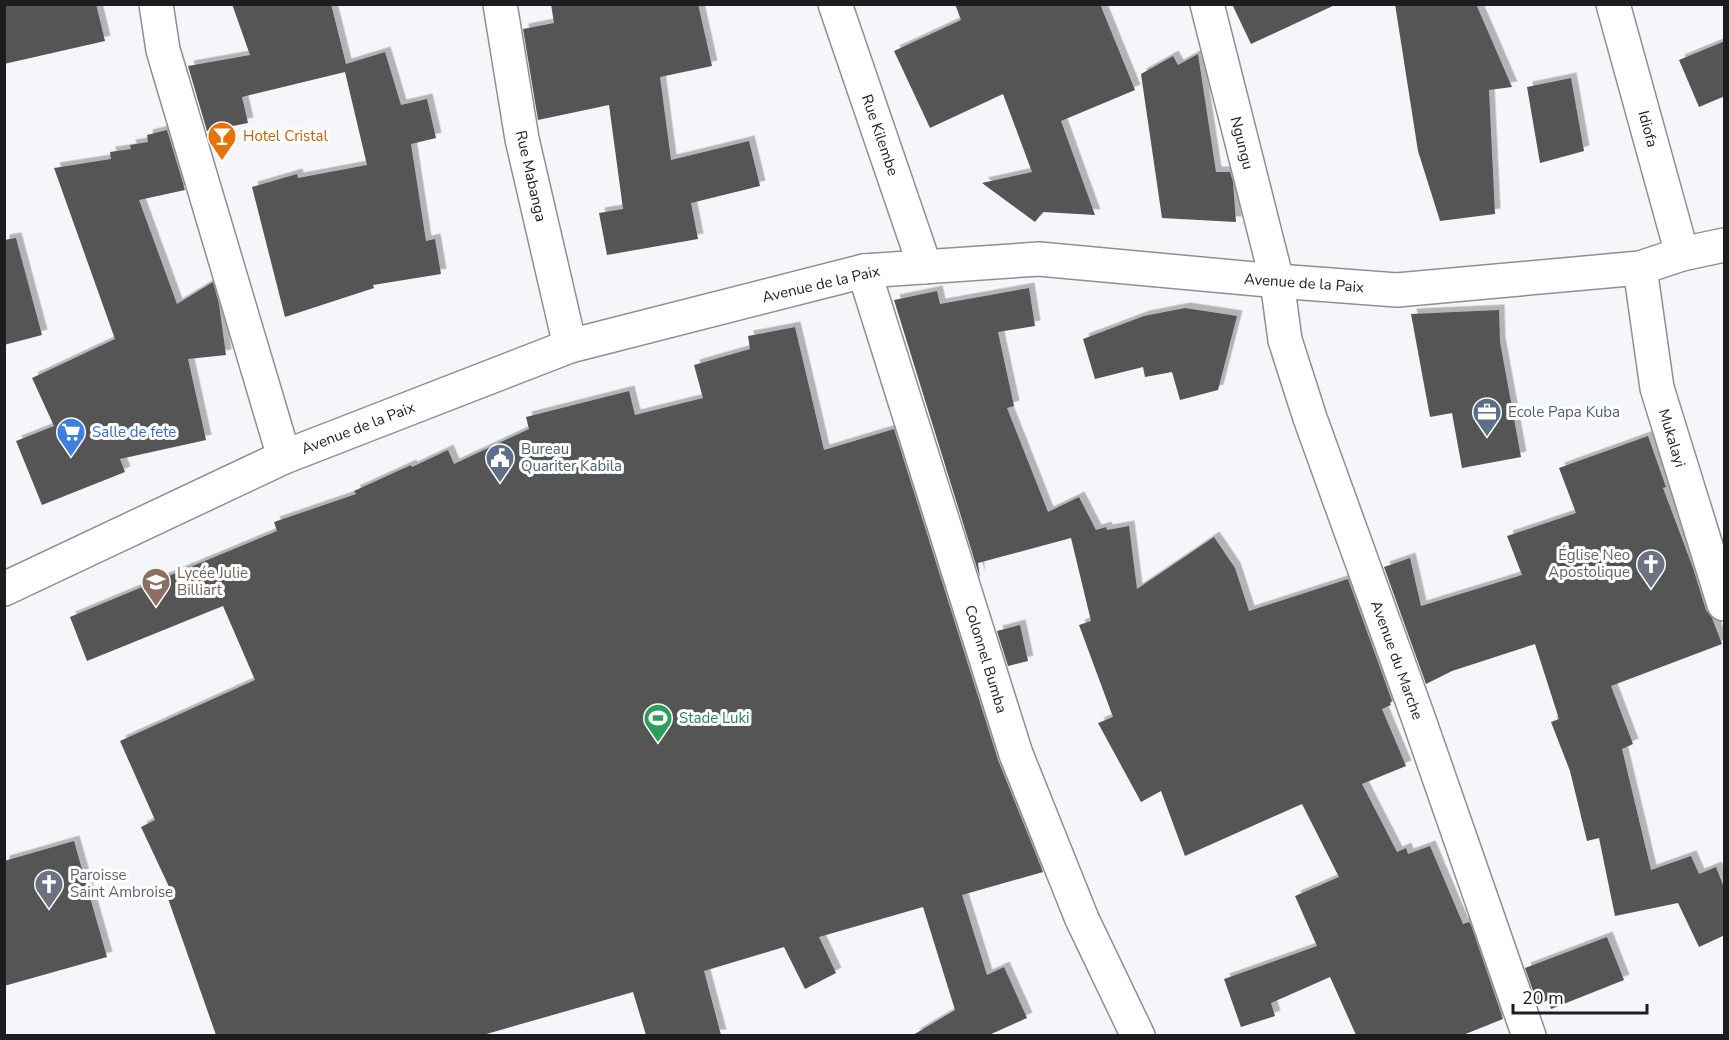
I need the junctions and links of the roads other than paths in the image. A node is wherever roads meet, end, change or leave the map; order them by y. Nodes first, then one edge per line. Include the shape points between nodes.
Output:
1 (156, 4) edge
2 (500, 4) edge
3 (835, 4) edge
4 (1207, 4) edge
5 (1613, 4) edge
6 (1725, 245) edge
7 (1682, 254) junction
8 (925, 267) junction
9 (1640, 268) junction
10 (864, 271) junction
11 (1277, 281) junction
12 (570, 346) junction
13 (284, 457) junction
14 (4, 589) edge
15 (1725, 604) edge
16 (1521, 1033) edge
17 (1138, 1035) edge

1 - 13 street via 163,50
2 - 12 street, Rue Mabanga via 522,139
3 - 8 street, Rue Kilembe
4 - 11 street, Ngungu
5 - 7 street, Idiofa
6 - 7 street, Avenue de la Paix
7 - 9 street, Avenue de la Paix
8 - 10 street, Avenue de la Paix
8 - 11 street, Avenue de la Paix via 1039,260
9 - 11 street, Avenue de la Paix via 1397,290
9 - 15 street, Mukalayi via 1657,388
10 - 12 street, Avenue de la Paix
10 - 17 street, Colonnel Bumba via 1016,754 1082,918
11 - 16 street, Avenue du Marche via 1285,340 1310,418 1418,717
12 - 13 street, Avenue de la Paix
13 - 14 street, Avenue de la Paix

